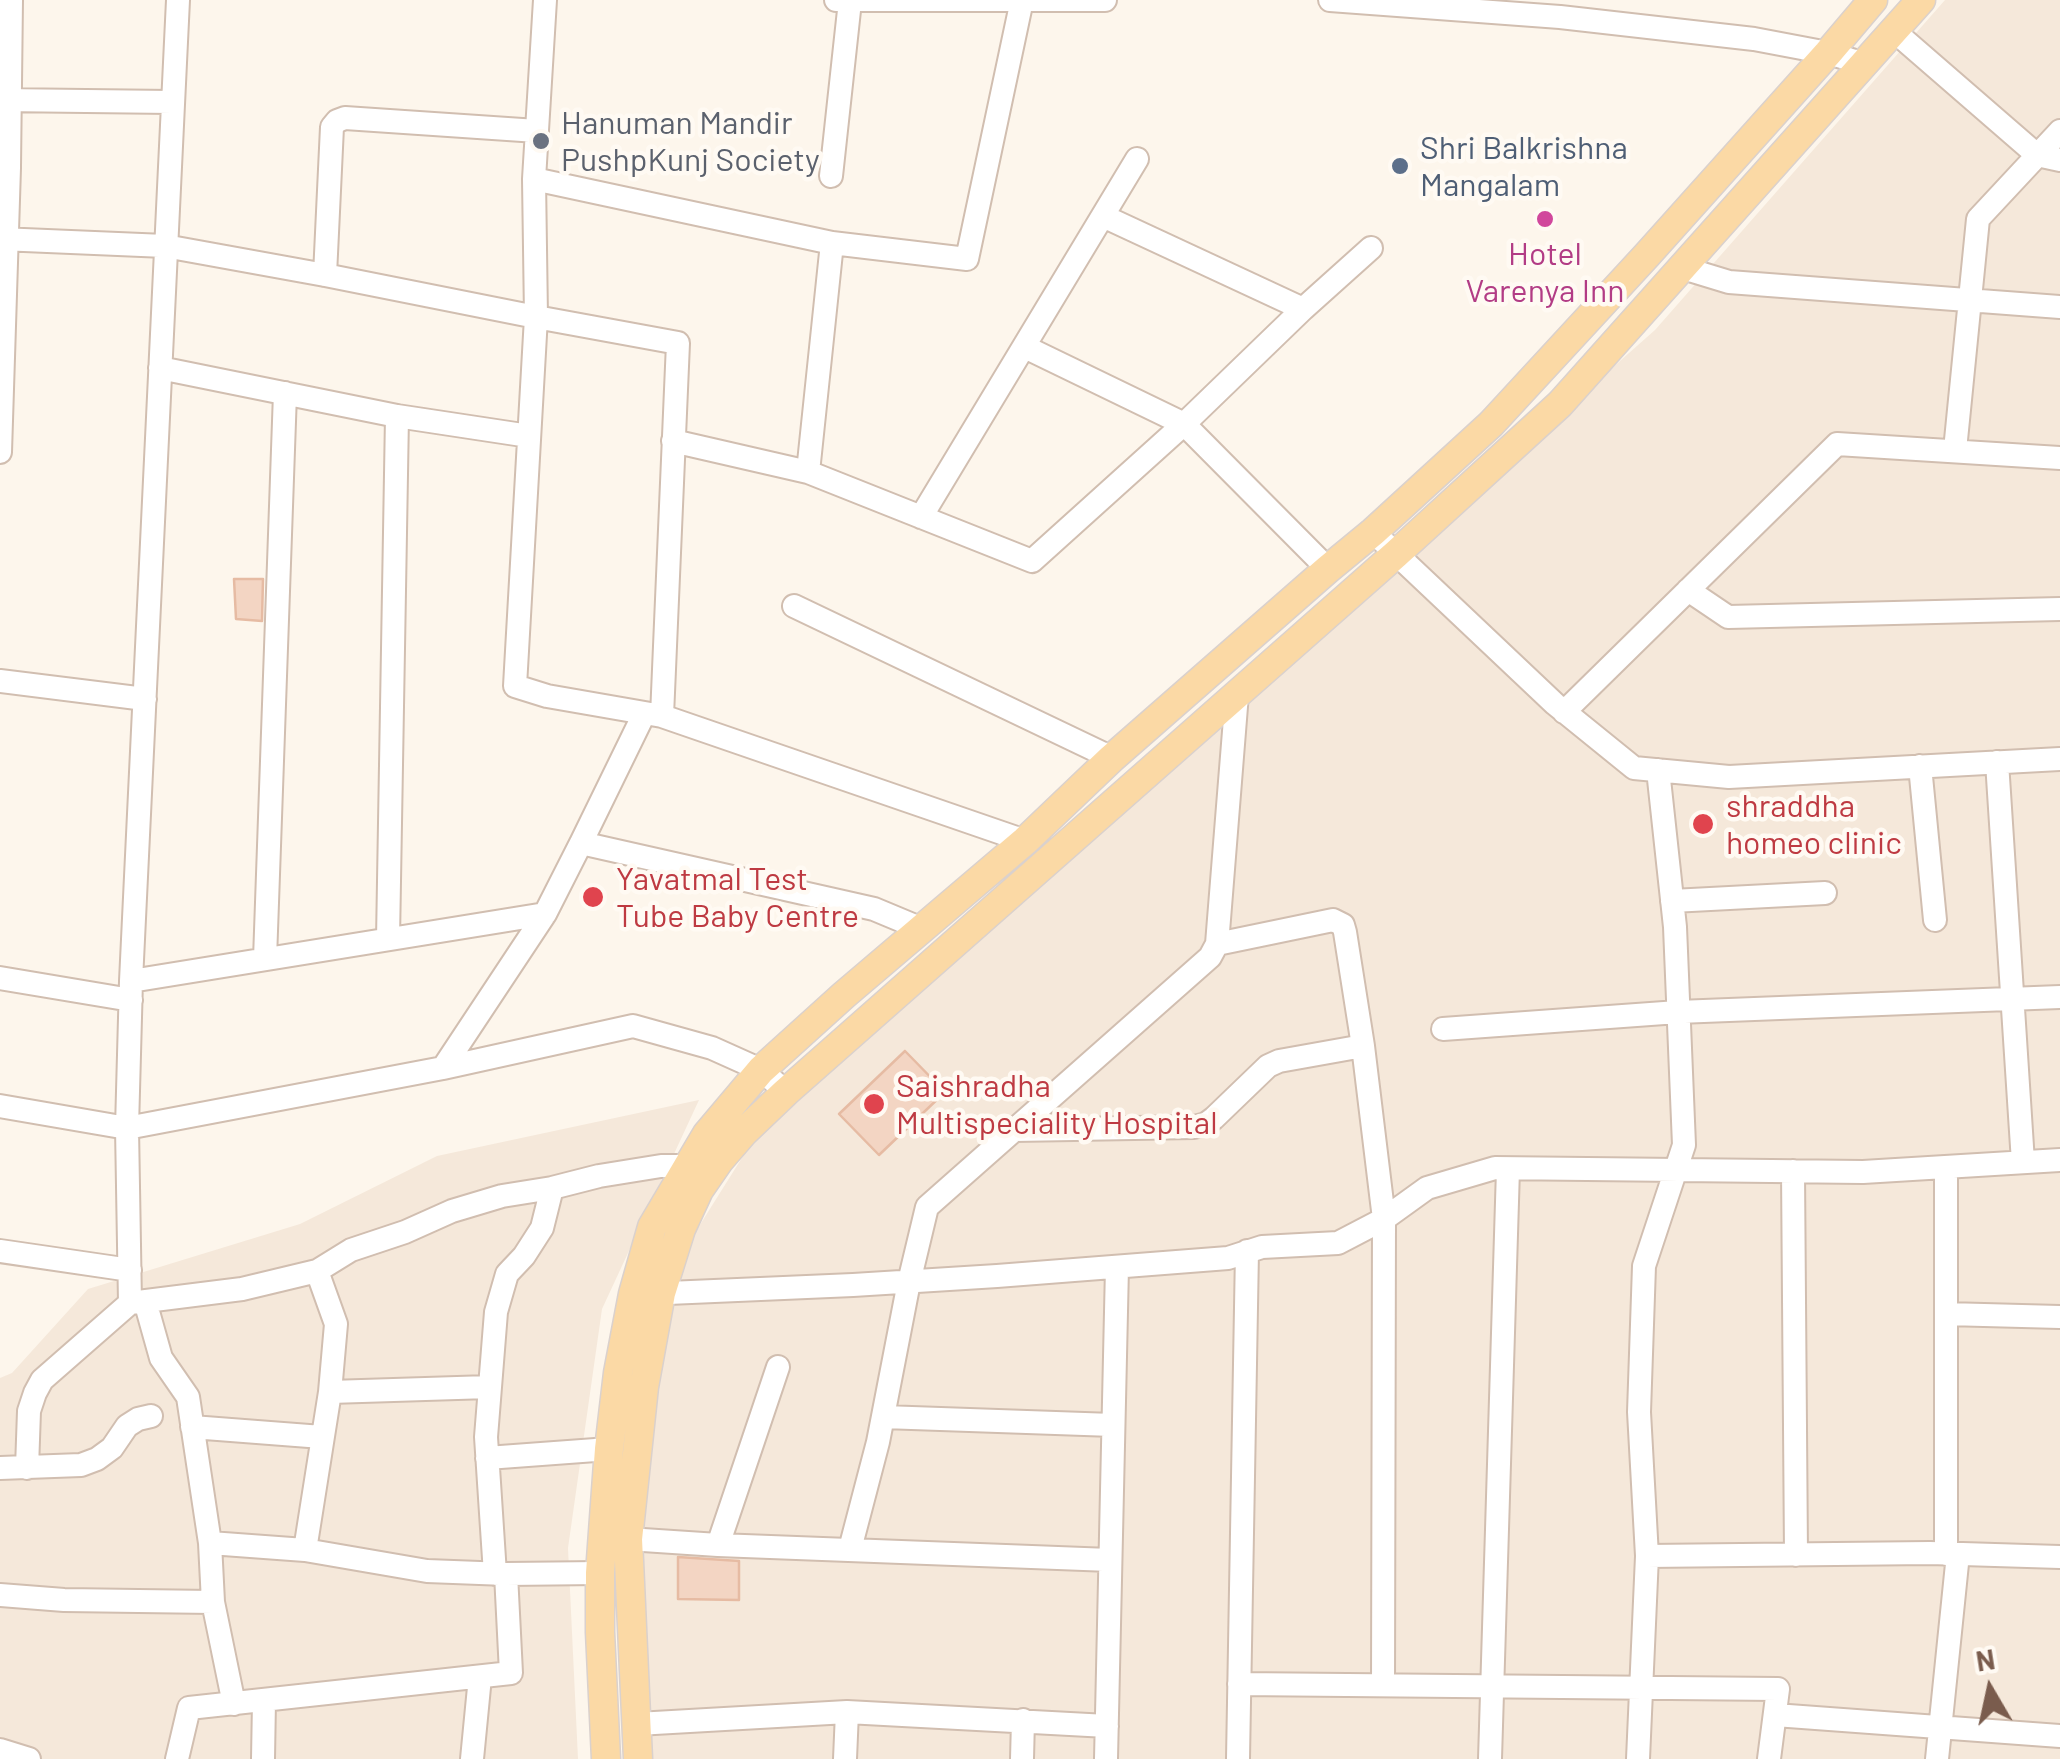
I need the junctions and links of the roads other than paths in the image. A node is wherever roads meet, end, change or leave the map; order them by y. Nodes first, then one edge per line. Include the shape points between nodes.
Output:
1 (11, 0) edge
2 (178, 0) edge
3 (544, 0) edge
4 (836, 0) edge
5 (1022, 0) edge
6 (1105, 0) edge
7 (1330, 0) edge
8 (1873, 0) edge
9 (1921, 0) edge
10 (850, 1) edge
11 (1560, 8) edge
12 (1894, 31) junction
13 (1828, 53) junction
14 (1865, 64) junction
15 (4, 100) edge
16 (172, 102) junction
17 (537, 130) junction
18 (2060, 130) edge
19 (2048, 158) edge
20 (1137, 159) dead end
21 (831, 176) dead end
22 (534, 179) junction
23 (1103, 216) junction
24 (4, 240) edge
25 (832, 243) junction
26 (165, 246) junction
27 (1371, 248) dead end
28 (1682, 268) junction
29 (326, 275) junction
30 (1969, 302) junction
31 (2060, 307) edge
32 (1303, 308) junction
33 (536, 317) junction
34 (1025, 347) junction
35 (160, 368) junction
36 (285, 393) junction
37 (396, 416) junction
38 (1184, 424) junction
39 (529, 436) junction
40 (674, 441) junction
41 (1955, 450) junction
42 (0, 452) edge
43 (2060, 458) edge
44 (808, 472) junction
45 (921, 516) junction
46 (1373, 532) junction
47 (1396, 554) junction
48 (1328, 569) junction
49 (1688, 590) junction
50 (794, 606) dead end
51 (2060, 609) edge
52 (0, 680) edge
53 (1237, 694) junction
54 (144, 699) junction
55 (1564, 712) junction
56 (653, 715) junction
57 (1112, 758) junction
58 (2060, 759) edge
59 (1998, 762) junction
60 (1920, 766) junction
61 (1658, 770) junction
62 (1066, 802) junction
63 (1088, 826) junction
64 (1025, 841) junction
65 (581, 843) junction
66 (1825, 893) dead end
67 (1672, 901) junction
68 (544, 914) junction
69 (1934, 920) dead end
70 (922, 929) junction
71 (388, 939) junction
72 (1217, 944) junction
73 (264, 960) junction
74 (0, 978) edge
75 (131, 990) junction
76 (2060, 998) edge
77 (2014, 999) junction
78 (1678, 1012) junction
79 (1443, 1029) dead end
80 (1363, 1046) junction
81 (443, 1068) junction
82 (761, 1070) junction
83 (786, 1092) junction
84 (0, 1106) edge
85 (127, 1128) junction
86 (1014, 1130) junction
87 (2060, 1160) edge
88 (2023, 1162) junction
89 (688, 1166) junction
90 (1946, 1167) junction
91 (1508, 1168) junction
92 (1676, 1170) junction
93 (1793, 1171) junction
94 (552, 1188) junction
95 (1384, 1219) junction
96 (0, 1251) edge
97 (1248, 1251) junction
98 (1117, 1266) junction
99 (130, 1270) junction
100 (317, 1271) junction
101 (909, 1282) junction
102 (647, 1294) junction
103 (138, 1302) junction
104 (1946, 1314) junction
105 (2060, 1316) edge
106 (778, 1367) dead end
107 (489, 1386) junction
108 (330, 1392) junction
109 (151, 1416) dead end
110 (883, 1417) junction
111 (1113, 1425) junction
112 (192, 1427) junction
113 (322, 1437) junction
114 (609, 1449) junction
115 (487, 1458) junction
116 (0, 1468) edge
117 (27, 1468) junction
118 (628, 1539) junction
119 (210, 1543) junction
120 (718, 1545) junction
121 (850, 1549) junction
122 (305, 1550) junction
123 (1952, 1554) junction
124 (1796, 1555) junction
125 (1648, 1556) junction
126 (2060, 1557) edge
127 (1110, 1560) junction
128 (600, 1573) junction
129 (500, 1574) junction
130 (1, 1601) edge
131 (214, 1602) junction
132 (480, 1677) junction
133 (1239, 1684) junction
134 (1384, 1685) junction
135 (1493, 1688) junction
136 (1641, 1688) junction
137 (264, 1701) junction
138 (234, 1704) junction
139 (848, 1712) junction
140 (1775, 1715) junction
141 (1023, 1720) junction
142 (637, 1724) junction
143 (1107, 1726) junction
144 (1941, 1728) junction
145 (2060, 1736) edge
146 (0, 1750) edge
147 (29, 1759) edge
148 (177, 1759) edge
149 (263, 1759) edge
150 (472, 1759) edge
151 (606, 1759) edge
152 (638, 1759) edge
153 (846, 1759) edge
154 (1022, 1759) edge
155 (1106, 1759) edge
156 (1238, 1759) edge
157 (1490, 1759) edge
158 (1638, 1759) edge
159 (1770, 1759) edge
160 (1936, 1759) edge

1 - 15 street
2 - 16 street
3 - 17 street
4 - 10 street
5 - 6 street
5 - 10 street
5 - 25 street via 968,259
7 - 11 street
8 - 13 main road
9 - 12 main road
10 - 21 street
11 - 13 street
12 - 14 main road
12 - 19 street
13 - 14 street
13 - 46 main road via 1491,424
14 - 28 main road
15 - 16 street
15 - 24 street
16 - 26 street
17 - 22 street
17 - 29 street via 337,121
18 - 19 street
19 - 30 street via 1978,219
20 - 23 street
22 - 25 street
22 - 33 street
23 - 32 street
23 - 34 street
24 - 26 street
24 - 42 street
25 - 44 street
26 - 29 street
26 - 35 street
27 - 32 street
28 - 30 street via 1728,282
28 - 47 main road via 1560,404
29 - 33 street
30 - 31 street
30 - 41 street
32 - 38 street
33 - 39 street
33 - 40 street via 678,343
34 - 38 street
34 - 45 street
35 - 36 street
35 - 54 street
36 - 37 street
36 - 73 street
37 - 39 street
37 - 71 street
38 - 45 street via 1032,560
38 - 48 street
39 - 56 street via 514,686
40 - 44 street
40 - 56 street
41 - 43 street
41 - 49 street via 1838,444
44 - 45 street
46 - 47 street
46 - 48 main road
47 - 53 main road
47 - 55 street
48 - 57 main road
49 - 51 street via 1728,618
49 - 55 street
50 - 57 street
52 - 54 street
53 - 63 main road
53 - 72 street
54 - 75 street
55 - 61 street via 1634,768
56 - 64 street
56 - 65 street
57 - 62 main road
58 - 59 street
59 - 60 street
59 - 77 street
60 - 61 street via 1729,777
60 - 69 street
61 - 67 street
62 - 63 main road
62 - 64 main road
63 - 83 main road
64 - 70 main road
65 - 68 street
65 - 70 street via 874,908
66 - 67 street
67 - 78 street
68 - 71 street
68 - 81 street
70 - 82 main road
71 - 73 street
72 - 80 street via 1338,921
72 - 86 street
73 - 75 street
74 - 75 street
75 - 85 street
76 - 77 street
77 - 78 street
77 - 88 street
78 - 79 street
78 - 92 street via 1684,1145
80 - 86 street via 1268,1066 1214,1118 1194,1127
80 - 95 street
81 - 82 street via 633,1026
81 - 85 street
82 - 83 street
82 - 89 main road
83 - 102 main road via 699,1190
84 - 85 street
85 - 99 street
86 - 101 street via 927,1207
87 - 88 street
88 - 90 street
89 - 94 street
89 - 102 main road via 652,1228
90 - 93 street
90 - 104 street
91 - 92 street
91 - 95 street via 1427,1188
91 - 135 street
92 - 93 street
92 - 125 street via 1644,1266 1639,1412
93 - 124 street
94 - 100 street via 452,1211 351,1250
94 - 107 street via 542,1228 506,1274
95 - 97 street via 1338,1243
95 - 134 street
96 - 99 street
97 - 98 street
97 - 133 street
98 - 101 street
98 - 111 street
99 - 103 street
100 - 103 street
100 - 108 street via 336,1324
101 - 102 street
101 - 110 street
102 - 114 main road via 618,1373
102 - 118 main road
103 - 112 street via 161,1358 188,1397
103 - 117 street via 42,1380 30,1411
104 - 105 street
104 - 123 street
106 - 120 street
107 - 108 street
107 - 115 street
108 - 113 street
109 - 117 street via 127,1426 98,1458
110 - 111 street
110 - 121 street
111 - 127 street
112 - 113 street
112 - 119 street
113 - 122 street
114 - 115 street
114 - 128 main road
115 - 129 street
116 - 117 street
118 - 120 street
118 - 142 main road
119 - 122 street
119 - 131 street
120 - 121 street
121 - 127 street
122 - 129 street via 427,1571
123 - 124 street
123 - 126 street
123 - 144 street
124 - 125 street
125 - 136 street
127 - 143 street
128 - 129 street
128 - 151 main road
129 - 132 street via 511,1673
130 - 131 street
131 - 138 street
132 - 137 street
132 - 150 street
133 - 134 street
133 - 156 street
134 - 135 street
135 - 136 street
135 - 157 street
136 - 140 street via 1778,1689
136 - 158 street
137 - 138 street
137 - 149 street
138 - 148 street via 189,1708
139 - 141 street
139 - 142 street
139 - 153 street
140 - 144 street
140 - 159 street
141 - 143 street
141 - 154 street
142 - 152 main road
143 - 155 street
144 - 145 street
144 - 160 street
146 - 147 street

